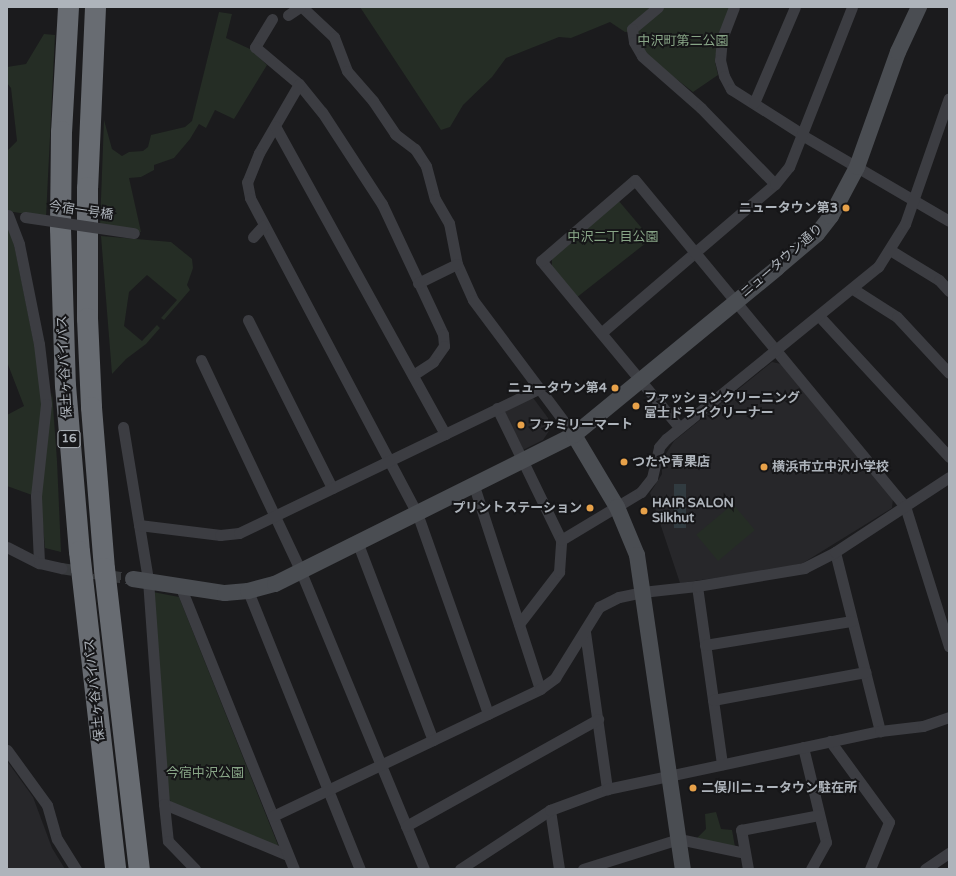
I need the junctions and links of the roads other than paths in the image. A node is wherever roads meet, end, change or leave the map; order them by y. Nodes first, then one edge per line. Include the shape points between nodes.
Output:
1 (68, 7) edge
2 (95, 7) edge
3 (301, 7) edge
4 (658, 7) edge
5 (734, 7) edge
6 (795, 7) edge
7 (852, 7) edge
8 (919, 7) edge
9 (288, 15) dead end
10 (272, 19) dead end
11 (299, 84) junction
12 (949, 98) edge
13 (754, 103) junction
14 (275, 126) junction
15 (802, 135) junction
16 (857, 167) junction
17 (775, 184) junction
18 (914, 200) junction
19 (7, 215) edge
20 (949, 221) edge
21 (263, 226) junction
22 (134, 233) dead end
23 (253, 236) dead end
24 (890, 250) junction
25 (696, 252) junction
26 (457, 264) junction
27 (418, 283) junction
28 (853, 289) junction
29 (949, 290) edge
30 (737, 301) junction
31 (819, 316) junction
32 (248, 320) dead end
33 (601, 333) junction
34 (777, 349) junction
35 (201, 360) dead end
36 (949, 374) edge
37 (413, 375) junction
38 (641, 381) junction
39 (538, 388) junction
40 (497, 408) junction
41 (124, 427) dead end
42 (679, 428) junction
43 (445, 434) junction
44 (574, 435) junction
45 (949, 457) edge
46 (390, 461) junction
47 (523, 462) junction
48 (949, 477) edge
49 (474, 486) junction
50 (332, 488) junction
51 (905, 506) junction
52 (617, 507) junction
53 (417, 513) junction
54 (275, 517) junction
55 (139, 525) junction
56 (561, 540) junction
57 (358, 544) junction
58 (7, 547) edge
59 (835, 552) junction
60 (39, 563) junction
61 (61, 568) tunnel mouth
62 (301, 572) junction
63 (140, 580) junction
64 (697, 586) junction
65 (181, 588) junction
66 (248, 591) junction
67 (642, 592) junction
68 (852, 621) junction
69 (519, 624) junction
70 (585, 632) junction
71 (705, 645) junction
72 (949, 646) edge
73 (865, 672) junction
74 (540, 689) junction
75 (713, 700) junction
76 (488, 714) junction
77 (949, 717) edge
78 (598, 718) junction
79 (880, 731) junction
80 (433, 740) junction
81 (830, 741) junction
82 (803, 747) junction
83 (7, 750) edge
84 (722, 764) junction
85 (381, 765) junction
86 (669, 775) junction
87 (607, 789) junction
88 (329, 790) junction
89 (164, 804) junction
90 (550, 810) junction
91 (819, 815) junction
92 (273, 816) junction
93 (406, 826) junction
94 (679, 839) junction
95 (745, 853) junction
96 (949, 853) edge
97 (288, 855) junction
98 (617, 864) edge
99 (76, 869) edge
100 (115, 869) edge
101 (139, 869) edge
102 (195, 869) edge
103 (294, 869) edge
104 (360, 869) edge
105 (424, 869) edge
106 (460, 869) edge
107 (559, 869) edge
108 (583, 869) edge
109 (684, 869) edge
110 (748, 869) edge
111 (811, 869) edge
112 (870, 869) edge
113 (925, 869) edge

1 - 100 highway, 保土ヶ谷バイパス / 16 via 61,131 60,228 65,385 79,551
2 - 101 highway, 保土ヶ谷バイパス / 16 via 89,85 87,187 87,318 91,407 104,568
3 - 9 street
3 - 26 street via 334,37 347,71 373,101 395,134 419,154 448,223
4 - 17 street via 632,29 634,42 642,56 706,114
5 - 13 street via 722,38 720,60 731,89
6 - 13 street
7 - 15 street
8 - 16 street, ニュータウン通り via 898,52
10 - 11 street via 255,47
11 - 14 street
11 - 27 street via 322,112 382,204
12 - 18 street
13 - 15 street
14 - 21 street via 259,153 247,182 250,198
14 - 37 street
15 - 16 street
15 - 17 street via 789,167
16 - 18 street
16 - 30 street, ニュータウン通り via 831,216 817,234
17 - 25 street
18 - 20 street
18 - 24 street via 905,224
19 - 22 street, 今宿一号橋, bridge
19 - 60 street via 19,244 39,344 46,404 36,496
21 - 23 street
21 - 46 street
24 - 28 street via 878,267
24 - 29 street via 939,280
25 - 30 street
25 - 33 street
25 - 33 street via 635,180 629,185 542,261
26 - 27 street
26 - 39 street via 473,300
27 - 37 street via 443,334 444,346 433,362
28 - 31 street
28 - 36 street via 897,317
30 - 34 street
30 - 38 street, ニュータウン通り
31 - 34 street
31 - 45 street
32 - 50 street
33 - 38 street
34 - 42 street
34 - 51 street
35 - 54 street
37 - 43 street
38 - 42 street
38 - 44 street, ニュータウン通り
39 - 40 street
39 - 44 street
40 - 43 street
40 - 47 street
41 - 55 street
42 - 52 street via 659,447 652,478 647,486
43 - 46 street
44 - 47 street, ニュータウン通り
44 - 52 street
46 - 50 street
46 - 53 street
47 - 49 street, ニュータウン通り
47 - 56 street
48 - 51 street
49 - 53 street, ニュータウン通り
49 - 69 street
50 - 54 street
51 - 59 street
51 - 72 street
52 - 56 street
52 - 67 street via 637,555
53 - 57 street, ニュータウン通り
53 - 76 street
54 - 55 street via 238,533 220,535
54 - 62 street
55 - 63 street
56 - 69 street via 559,572
57 - 62 street, ニュータウン通り
57 - 80 street
58 - 60 street
59 - 64 street via 804,568
59 - 68 street
60 - 61 street
62 - 66 street, ニュータウン通り via 275,584
62 - 85 street
63 - 65 street, ニュータウン通り
63 - 89 street
64 - 67 street
64 - 71 street
65 - 66 street, ニュータウン通り via 225,593
65 - 92 street
66 - 88 street
67 - 70 street via 619,597 599,607
67 - 86 street
68 - 71 street
68 - 73 street
69 - 74 street
70 - 74 street via 555,678
70 - 78 street
71 - 75 street
73 - 75 street
73 - 79 street
74 - 76 street
75 - 84 street
76 - 80 street
77 - 79 street via 923,726
78 - 87 street
78 - 93 street
79 - 81 street
80 - 85 street
81 - 82 street
81 - 112 street via 889,822
82 - 84 street
82 - 91 street
83 - 99 street via 47,805 57,839
84 - 86 street
85 - 88 street
85 - 93 street
86 - 87 street
86 - 94 street
87 - 90 street
88 - 92 street
88 - 104 street
89 - 97 street
89 - 102 street via 168,841
90 - 106 street
90 - 107 street
91 - 95 street via 741,830
91 - 111 street via 826,842
92 - 97 street
93 - 105 street
94 - 95 street
94 - 98 street
94 - 109 street
95 - 110 street
96 - 113 street
97 - 103 street
98 - 108 street

